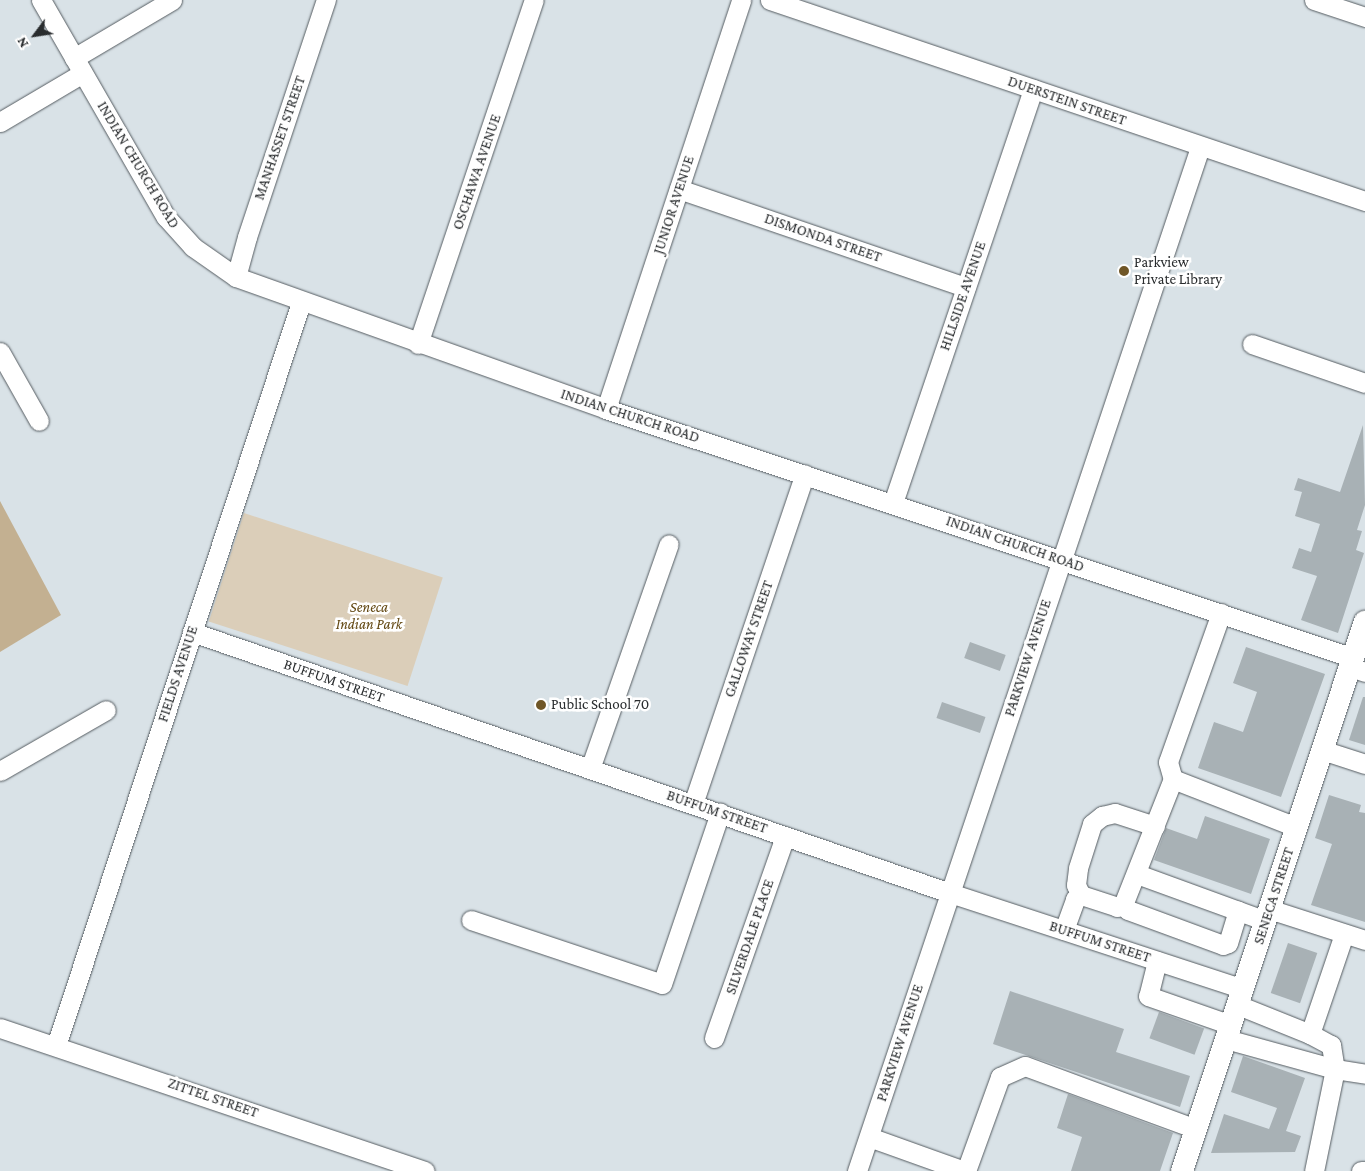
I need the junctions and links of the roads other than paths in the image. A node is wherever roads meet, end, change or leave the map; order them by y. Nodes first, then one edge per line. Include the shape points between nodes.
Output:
1 (41, 0) edge
2 (172, 0) edge
3 (326, 0) edge
4 (534, 0) edge
5 (741, 0) edge
6 (770, 0) edge
7 (1314, 0) edge
8 (1365, 18) edge
9 (79, 66) junction
10 (1033, 90) junction
11 (0, 122) edge
12 (1200, 146) junction
13 (679, 189) junction
14 (1365, 201) edge
15 (236, 278) junction
16 (966, 287) junction
17 (301, 302) junction
18 (418, 344) junction
19 (1252, 344) dead end
20 (0, 352) edge
21 (1365, 383) edge
22 (606, 409) junction
23 (39, 421) dead end
24 (805, 474) junction
25 (893, 503) junction
26 (669, 544) dead end
27 (1060, 559) junction
28 (1221, 613) junction
29 (1365, 622) edge
30 (192, 632) junction
31 (1356, 666) edge
32 (106, 710) dead end
33 (1322, 750) junction
34 (1365, 764) edge
35 (590, 769) junction
36 (0, 771) edge
37 (1173, 779) junction
38 (693, 804) junction
39 (720, 813) junction
40 (1155, 826) junction
41 (1296, 827) junction
42 (785, 836) junction
43 (1137, 874) junction
44 (950, 893) junction
45 (1081, 895) junction
46 (1123, 905) junction
47 (1238, 910) junction
48 (1267, 915) junction
49 (471, 920) dead end
50 (1064, 930) junction
51 (1344, 934) junction
52 (1365, 940) edge
53 (1157, 961) junction
54 (1234, 1014) junction
55 (0, 1028) edge
56 (1310, 1034) junction
57 (714, 1038) dead end
58 (56, 1046) junction
59 (1335, 1069) junction
60 (1365, 1074) edge
61 (1196, 1129) junction
62 (869, 1137) junction
63 (425, 1171) edge
64 (857, 1171) edge
65 (965, 1171) edge
66 (1182, 1171) edge
67 (1314, 1171) edge
68 (1361, 1171) edge
69 (1365, 1171) edge

1 - 9 street, INDIAN CHURCH ROAD
2 - 9 street
3 - 15 street, MANHASSET STREET
4 - 18 street, OSCHAWA AVENUE
5 - 13 street, JUNIOR AVENUE
6 - 10 street, DUERSTEIN STREET
7 - 8 street
9 - 11 street
9 - 15 street, INDIAN CHURCH ROAD via 166,217 193,247
10 - 12 street, DUERSTEIN STREET
10 - 16 street, HILLSIDE AVENUE
12 - 14 street, DUERSTEIN STREET
12 - 27 street, PARKVIEW AVENUE
13 - 16 street, DISMONDA STREET
13 - 22 street, JUNIOR AVENUE
15 - 17 street, INDIAN CHURCH ROAD
16 - 25 street, HILLSIDE AVENUE
17 - 18 street, INDIAN CHURCH ROAD
17 - 30 street, FIELDS AVENUE
18 - 22 street, INDIAN CHURCH ROAD
19 - 21 street
20 - 23 street
22 - 24 street, INDIAN CHURCH ROAD
24 - 25 street, INDIAN CHURCH ROAD
24 - 38 street, GALLOWAY STREET
25 - 27 street, INDIAN CHURCH ROAD
26 - 35 street
27 - 28 street, INDIAN CHURCH ROAD
27 - 44 street, PARKVIEW AVENUE
28 - 31 street, INDIAN CHURCH ROAD
28 - 37 street via 1168,762
29 - 31 main road, SENECA STREET
30 - 35 street, BUFFUM STREET
30 - 58 street, FIELDS AVENUE
31 - 33 main road, SENECA STREET
32 - 36 street
33 - 34 street
33 - 41 main road, SENECA STREET
35 - 38 street, BUFFUM STREET
37 - 40 street
37 - 41 street
38 - 39 street, BUFFUM STREET
39 - 42 street, BUFFUM STREET
39 - 49 street via 662,984
40 - 43 street
40 - 45 street via 1115,813 1102,816 1092,824 1078,868 1076,885
41 - 48 main road, SENECA STREET
42 - 44 street, BUFFUM STREET
42 - 57 street, SILVERDALE PLACE
43 - 46 street
43 - 47 street
44 - 50 street, BUFFUM STREET
44 - 62 street, PARKVIEW AVENUE
45 - 46 street via 1117,907
45 - 50 street via 1075,899
46 - 47 street via 1128,910 1223,945 1228,943
47 - 48 street
48 - 51 street
48 - 54 main road, SENECA STREET
50 - 53 street, BUFFUM STREET
51 - 52 street
51 - 56 street
53 - 54 street, BUFFUM STREET
53 - 54 street via 1148,996
54 - 56 street
54 - 59 street via 1315,1066
54 - 61 main road, SENECA STREET
55 - 58 street, ZITTEL STREET
56 - 59 street via 1331,1045
58 - 63 street, ZITTEL STREET
59 - 60 street
59 - 67 street
61 - 65 street via 1025,1066 1000,1077
61 - 66 main road, SENECA STREET
62 - 64 street, PARKVIEW AVENUE
62 - 65 street
68 - 69 street

